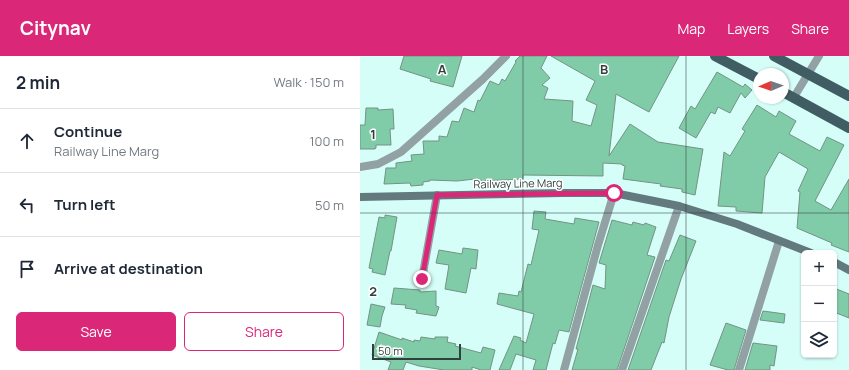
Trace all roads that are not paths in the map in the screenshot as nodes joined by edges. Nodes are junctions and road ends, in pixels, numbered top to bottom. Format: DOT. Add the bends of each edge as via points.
graph roads {
  1 [pos="506,56"];
  2 [pos="715,56"];
  3 [pos="774,56"];
  4 [pos="819,56"];
  5 [pos="808,73"];
  6 [pos="753,76"];
  7 [pos="789,95"];
  8 [pos="849,96"];
  9 [pos="794,98"];
  10 [pos="849,128"];
  11 [pos="360,167"];
  12 [pos="614,193"];
  13 [pos="437,195"];
  14 [pos="360,197"];
  15 [pos="679,206"];
  16 [pos="779,241"];
  17 [pos="803,250"];
  18 [pos="837,264"];
  19 [pos="849,270"];
  20 [pos="422,279"];
  21 [pos="564,370"];
  22 [pos="622,370"];
  23 [pos="739,370"];
  1 -- 11 [label="street" via="401,152 378,164"];
  2 -- 6 [label="main road"];
  3 -- 5 [label="main road"];
  4 -- 5 [label="street"];
  5 -- 8 [label="main road"];
  5 -- 9 [label="street"];
  7 -- 9 [label="main road"];
  9 -- 10 [label="main road"];
  12 -- 13 [label="main road, Railway Line Marg"];
  12 -- 15 [label="main road, Railway Line Marg"];
  12 -- 21 [label="street"];
  13 -- 14 [label="main road, Railway Line Marg"];
  13 -- 20 [label="street"];
  15 -- 16 [label="main road, Railway Line Marg" via="737,224"];
  15 -- 22 [label="street"];
  16 -- 17 [label="main road, Railway Line Marg"];
  16 -- 23 [label="street"];
  18 -- 19 [label="main road"];
}
